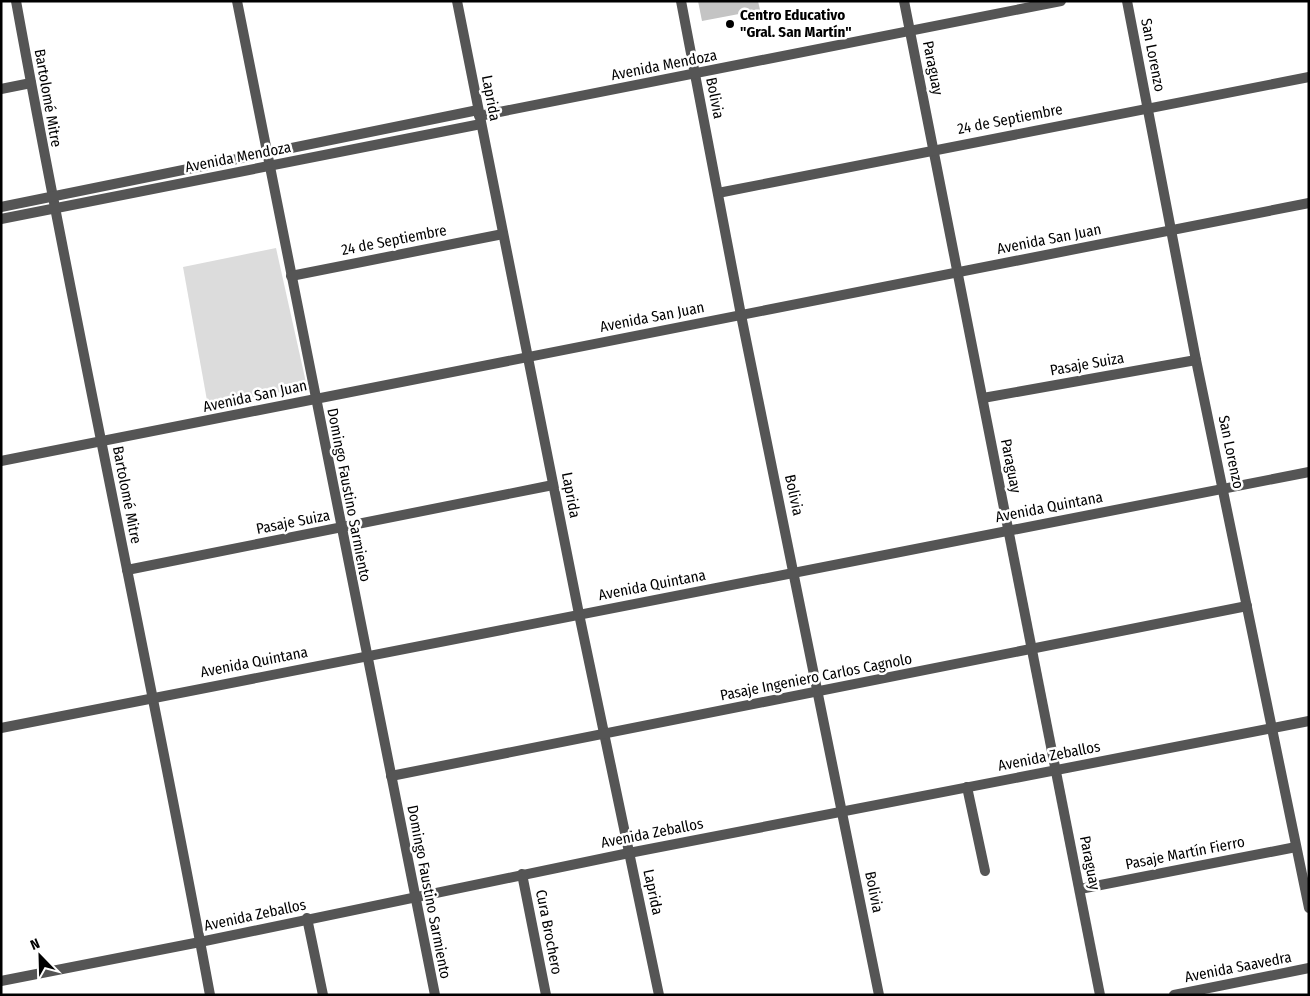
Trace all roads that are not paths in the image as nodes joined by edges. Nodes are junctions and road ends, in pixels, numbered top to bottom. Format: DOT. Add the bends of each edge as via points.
graph roads {
  1 [pos="16,1"];
  2 [pos="237,1"];
  3 [pos="457,1"];
  4 [pos="681,1"];
  5 [pos="904,1"];
  6 [pos="1061,1"];
  7 [pos="1127,1"];
  8 [pos="910,31"];
  9 [pos="695,74"];
  10 [pos="1309,77"];
  11 [pos="31,83"];
  12 [pos="1,89"];
  13 [pos="1148,108"];
  14 [pos="479,117"];
  15 [pos="933,149"];
  16 [pos="266,154"];
  17 [pos="268,166"];
  18 [pos="718,193"];
  19 [pos="51,197"];
  20 [pos="1309,202"];
  21 [pos="1,207"];
  22 [pos="54,208"];
  23 [pos="1,219"];
  24 [pos="1171,230"];
  25 [pos="503,234"];
  26 [pos="956,273"];
  27 [pos="291,276"];
  28 [pos="742,315"];
  29 [pos="527,356"];
  30 [pos="1196,360"];
  31 [pos="983,398"];
  32 [pos="314,399"];
  33 [pos="101,442"];
  34 [pos="1,461"];
  35 [pos="1309,472"];
  36 [pos="553,485"];
  37 [pos="1224,488"];
  38 [pos="341,528"];
  39 [pos="1008,531"];
  40 [pos="127,570"];
  41 [pos="794,573"];
  42 [pos="1247,606"];
  43 [pos="579,614"];
  44 [pos="1032,650"];
  45 [pos="365,656"];
  46 [pos="817,693"];
  47 [pos="153,698"];
  48 [pos="1309,721"];
  49 [pos="1,728"];
  50 [pos="1272,728"];
  51 [pos="604,734"];
  52 [pos="1056,770"];
  53 [pos="391,776"];
  54 [pos="967,787"];
  55 [pos="842,811"];
  56 [pos="1296,847"];
  57 [pos="629,853"];
  58 [pos="985,871"];
  59 [pos="522,874"];
  60 [pos="1080,889"];
  61 [pos="415,896"];
  62 [pos="1309,908"];
  63 [pos="307,918"];
  64 [pos="200,942"];
  65 [pos="1309,968"];
  66 [pos="1,980"];
  67 [pos="210,995"];
  68 [pos="323,995"];
  69 [pos="435,995"];
  70 [pos="546,995"];
  71 [pos="659,995"];
  72 [pos="879,995"];
  73 [pos="1100,995"];
  74 [pos="1174,995"];
  1 -- 11 [label="street, Bartolomé Mitre"];
  2 -- 16 [label="street, Domingo Faustino Sarmiento"];
  3 -- 14 [label="street, Laprida"];
  4 -- 9 [label="street, Bolivia"];
  5 -- 8 [label="street, Paraguay"];
  6 -- 8 [label="street, Avenida Mendoza"];
  7 -- 13 [label="street, San Lorenzo"];
  8 -- 9 [label="street, Avenida Mendoza"];
  8 -- 15 [label="street, Paraguay"];
  9 -- 14 [label="street, Avenida Mendoza"];
  9 -- 18 [label="street, Bolivia"];
  10 -- 13 [label="street, 24 de Septiembre"];
  11 -- 12 [label="street"];
  11 -- 19 [label="street, Bartolomé Mitre"];
  13 -- 15 [label="street, 24 de Septiembre"];
  13 -- 24 [label="street, San Lorenzo"];
  14 -- 16 [label="street, Avenida Mendoza"];
  14 -- 17 [label="street, Avenida Mendoza"];
  14 -- 25 [label="street, Laprida"];
  15 -- 18 [label="street, 24 de Septiembre"];
  15 -- 26 [label="street, Paraguay"];
  16 -- 17 [label="street, Domingo Faustino Sarmiento"];
  16 -- 19 [label="street, Avenida Mendoza"];
  17 -- 22 [label="street, Avenida Mendoza"];
  17 -- 27 [label="street, Domingo Faustino Sarmiento"];
  18 -- 28 [label="street, Bolivia"];
  19 -- 21 [label="street, Avenida Mendoza"];
  19 -- 22 [label="street, Bartolomé Mitre"];
  20 -- 24 [label="street, Avenida San Juan"];
  22 -- 23 [label="street, Avenida Mendoza"];
  22 -- 33 [label="street, Bartolomé Mitre"];
  24 -- 26 [label="street, Avenida San Juan"];
  24 -- 30 [label="street, San Lorenzo"];
  25 -- 27 [label="street, 24 de Septiembre"];
  25 -- 29 [label="street, Laprida"];
  26 -- 28 [label="street, Avenida San Juan"];
  26 -- 31 [label="street, Paraguay"];
  27 -- 32 [label="street, Domingo Faustino Sarmiento"];
  28 -- 29 [label="street, Avenida San Juan"];
  28 -- 41 [label="street, Bolivia"];
  29 -- 32 [label="street, Avenida San Juan"];
  29 -- 36 [label="street, Laprida"];
  30 -- 31 [label="street, Pasaje Suiza"];
  30 -- 37 [label="street, San Lorenzo"];
  31 -- 39 [label="street, Paraguay"];
  32 -- 33 [label="street, Avenida San Juan"];
  32 -- 38 [label="street, Domingo Faustino Sarmiento"];
  33 -- 34 [label="street, Avenida San Juan"];
  33 -- 40 [label="street, Bartolomé Mitre"];
  35 -- 37 [label="street, Avenida Quintana"];
  36 -- 38 [label="street, Pasaje Suiza"];
  36 -- 43 [label="street, Laprida"];
  37 -- 39 [label="street, Avenida Quintana"];
  37 -- 42 [label="street, San Lorenzo"];
  38 -- 40 [label="street, Pasaje Suiza"];
  38 -- 45 [label="street, Domingo Faustino Sarmiento"];
  39 -- 41 [label="street, Avenida Quintana"];
  39 -- 44 [label="street, Paraguay"];
  40 -- 47 [label="street, Bartolomé Mitre"];
  41 -- 43 [label="street, Avenida Quintana"];
  41 -- 46 [label="street, Bolivia"];
  42 -- 44 [label="street, Pasaje Ingeniero Carlos Cagnolo"];
  42 -- 50 [label="street, San Lorenzo"];
  43 -- 45 [label="street, Avenida Quintana"];
  43 -- 51 [label="street, Laprida"];
  44 -- 46 [label="street, Pasaje Ingeniero Carlos Cagnolo"];
  44 -- 52 [label="street, Paraguay"];
  45 -- 47 [label="street, Avenida Quintana"];
  45 -- 53 [label="street, Domingo Faustino Sarmiento"];
  46 -- 51 [label="street, Pasaje Ingeniero Carlos Cagnolo"];
  46 -- 55 [label="street, Bolivia"];
  47 -- 49 [label="street, Avenida Quintana"];
  47 -- 64 [label="street, Bartolomé Mitre"];
  48 -- 50 [label="street, Avenida Zeballos"];
  50 -- 52 [label="street, Avenida Zeballos"];
  50 -- 56 [label="street, San Lorenzo"];
  51 -- 53 [label="street, Pasaje Ingeniero Carlos Cagnolo"];
  51 -- 57 [label="street, Laprida"];
  52 -- 54 [label="street, Avenida Zeballos"];
  52 -- 60 [label="street, Paraguay"];
  53 -- 61 [label="street, Domingo Faustino Sarmiento"];
  54 -- 55 [label="street, Avenida Zeballos"];
  54 -- 58 [label="street"];
  55 -- 57 [label="street, Avenida Zeballos"];
  55 -- 72 [label="street, Bolivia"];
  56 -- 60 [label="street, Pasaje Martín Fierro"];
  56 -- 62 [label="street, San Lorenzo"];
  57 -- 59 [label="street, Avenida Zeballos"];
  57 -- 71 [label="street, Laprida"];
  59 -- 61 [label="street, Avenida Zeballos"];
  59 -- 70 [label="street, Cura Brochero"];
  60 -- 73 [label="street, Paraguay"];
  61 -- 63 [label="street, Avenida Zeballos"];
  61 -- 69 [label="street, Domingo Faustino Sarmiento"];
  63 -- 64 [label="street, Avenida Zeballos"];
  63 -- 68 [label="street"];
  64 -- 66 [label="street, Avenida Zeballos"];
  64 -- 67 [label="street, Bartolomé Mitre"];
  65 -- 74 [label="street, Avenida Saavedra"];
}
